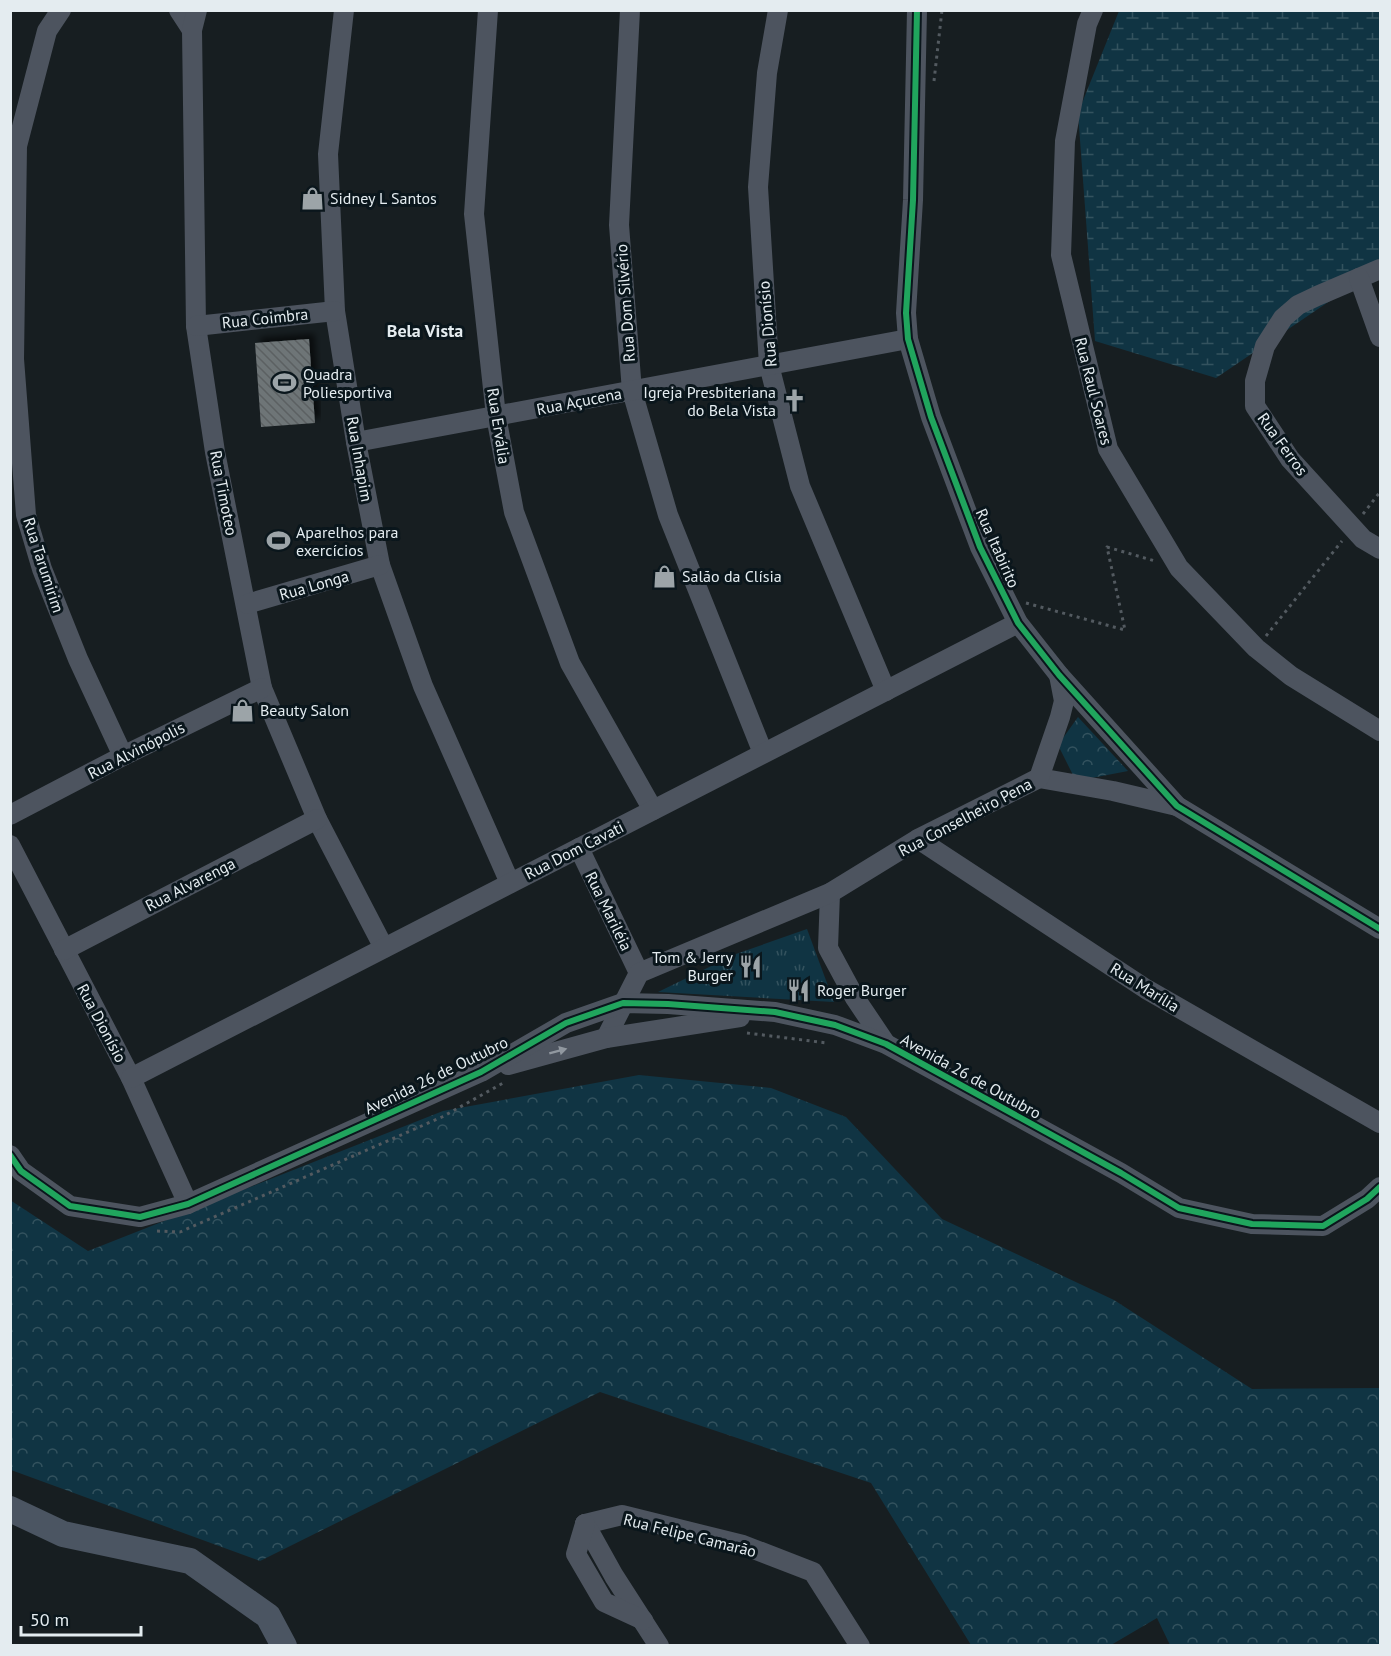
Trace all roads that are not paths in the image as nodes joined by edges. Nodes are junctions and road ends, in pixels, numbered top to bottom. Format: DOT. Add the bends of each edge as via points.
graph roads {
  1 [pos="61,10"];
  2 [pos="178,10"];
  3 [pos="197,10"];
  4 [pos="344,10"];
  5 [pos="488,10"];
  6 [pos="630,10"];
  7 [pos="778,10"];
  8 [pos="917,10"];
  9 [pos="1094,10"];
  10 [pos="192,30"];
  11 [pos="14,147"];
  12 [pos="1380,269"];
  13 [pos="1359,278"];
  14 [pos="335,311"];
  15 [pos="196,326"];
  16 [pos="1380,337"];
  17 [pos="908,339"];
  18 [pos="769,365"];
  19 [pos="632,391"];
  20 [pos="496,416"];
  21 [pos="356,442"];
  22 [pos="18,515"];
  23 [pos="1380,549"];
  24 [pos="380,565"];
  25 [pos="247,604"];
  26 [pos="1025,618"];
  27 [pos="1059,675"];
  28 [pos="262,687"];
  29 [pos="886,691"];
  30 [pos="1380,731"];
  31 [pos="763,753"];
  32 [pos="123,756"];
  33 [pos="1039,778"];
  34 [pos="1177,806"];
  35 [pos="653,810"];
  36 [pos="10,815"];
  37 [pos="317,819"];
  38 [pos="918,839"];
  39 [pos="10,845"];
  40 [pos="579,848"];
  41 [pos="510,883"];
  42 [pos="831,893"];
  43 [pos="1380,929"];
  44 [pos="384,948"];
  45 [pos="64,950"];
  46 [pos="639,974"];
  47 [pos="623,1003"];
  48 [pos="775,1012"];
  49 [pos="606,1038"];
  50 [pos="886,1044"];
  51 [pos="481,1072"];
  52 [pos="131,1078"];
  53 [pos="1380,1124"];
  54 [pos="10,1155"];
  55 [pos="1380,1187"];
  56 [pos="188,1204"];
  57 [pos="10,1509"];
  58 [pos="284,1646"];
  59 [pos="658,1646"];
  60 [pos="860,1646"];
  1 -- 11 [label="street, Rua Tarumirim" via="47,31"];
  2 -- 10 [label="street"];
  3 -- 10 [label="street, Rua Timoteo"];
  4 -- 14 [label="street, Rua Inhapim" via="328,154"];
  5 -- 20 [label="street, Rua Ervália" via="474,214"];
  6 -- 19 [label="street, Rua Dom Silvério" via="619,225"];
  7 -- 18 [label="street, Rua Dionísio" via="766,73 758,188"];
  8 -- 17 [label="street, Rua Itabirito"];
  9 -- 30 [label="street, Rua Raul Soares" via="1065,141 1061,255 1108,449 1179,568 1256,648 1291,676"];
  10 -- 15 [label="street, Rua Timoteo"];
  11 -- 22 [label="street, Rua Tarumirim"];
  12 -- 13 [label="street, Rua Ferros"];
  13 -- 16 [label="street"];
  13 -- 23 [label="street, Rua Ferros" via="1308,301 1283,318 1265,346 1255,381 1255,405 1290,459 1363,539"];
  14 -- 15 [label="street, Rua Coimbra"];
  14 -- 21 [label="street, Rua Inhapim"];
  15 -- 25 [label="street, Rua Timoteo" via="215,452"];
  17 -- 18 [label="street, Rua Açucena"];
  17 -- 26 [label="street, Rua Itabirito" via="935,427 980,546"];
  18 -- 19 [label="street, Rua Açucena"];
  18 -- 29 [label="street, Rua Dionísio" via="801,486"];
  19 -- 20 [label="street, Rua Açucena"];
  19 -- 31 [label="street, Rua Dom Silvério" via="669,515"];
  20 -- 21 [label="street, Rua Açucena"];
  20 -- 35 [label="street, Rua Ervália" via="514,512 570,663"];
  21 -- 24 [label="street, Rua Inhapim"];
  22 -- 32 [label="street, Rua Tarumirim"];
  24 -- 25 [label="street, Rua Longa"];
  24 -- 41 [label="street, Rua Inhapim" via="423,686"];
  25 -- 28 [label="street, Rua Timoteo"];
  26 -- 27 [label="street, Rua Itabirito"];
  26 -- 29 [label="street, Rua Dom Cavati"];
  27 -- 33 [label="street, Rua Conselheiro Pena" via="1064,701"];
  27 -- 34 [label="street, Rua Itabirito"];
  28 -- 32 [label="street, Rua Alvinópolis"];
  28 -- 37 [label="street, Rua Timoteo"];
  29 -- 31 [label="street, Rua Dom Cavati"];
  31 -- 35 [label="street, Rua Dom Cavati"];
  32 -- 36 [label="street, Rua Alvinópolis"];
  33 -- 34 [label="street, Rua Itabirito"];
  33 -- 38 [label="street, Rua Conselheiro Pena"];
  34 -- 43 [label="street, Rua Itabirito"];
  35 -- 40 [label="street, Rua Dom Cavati"];
  37 -- 44 [label="street, Rua Timoteo"];
  37 -- 45 [label="street, Rua Alvarenga"];
  38 -- 42 [label="street, Rua Conselheiro Pena"];
  38 -- 53 [label="street, Rua Marília" via="1146,989"];
  39 -- 45 [label="street, Rua Dionísio"];
  40 -- 41 [label="street, Rua Dom Cavati"];
  40 -- 46 [label="street, Rua Mariléia"];
  41 -- 44 [label="street, Rua Dom Cavati"];
  42 -- 46 [label="street, Rua Conselheiro Pena"];
  42 -- 50 [label="street" via="828,948"];
  44 -- 52 [label="street, Rua Dom Cavati"];
  45 -- 52 [label="street, Rua Dionísio"];
  46 -- 47 [label="street"];
  47 -- 48 [label="street, Avenida 26 de Outubro"];
  47 -- 49 [label="street"];
  47 -- 51 [label="street, Avenida 26 de Outubro" via="567,1023"];
  48 -- 49 [label="street, Avenida 26 de Outubro"];
  48 -- 50 [label="street, Avenida 26 de Outubro" via="835,1025"];
  51 -- 49 [label="street, Avenida 26 de Outubro, one-way"];
  50 -- 55 [label="street, Avenida 26 de Outubro" via="1179,1208 1252,1224 1323,1226"];
  51 -- 56 [label="street, Avenida 26 de Outubro"];
  52 -- 56 [label="street, Rua Dionísio"];
  54 -- 56 [label="street, Avenida 26 de Outubro" via="21,1171 70,1206 140,1217"];
  57 -- 58 [label="main road" via="63,1534 190,1561 268,1616"];
  59 -- 60 [label="street, Rua Felipe Camarão" via="585,1524 622,1515 743,1545 813,1572"];
}
